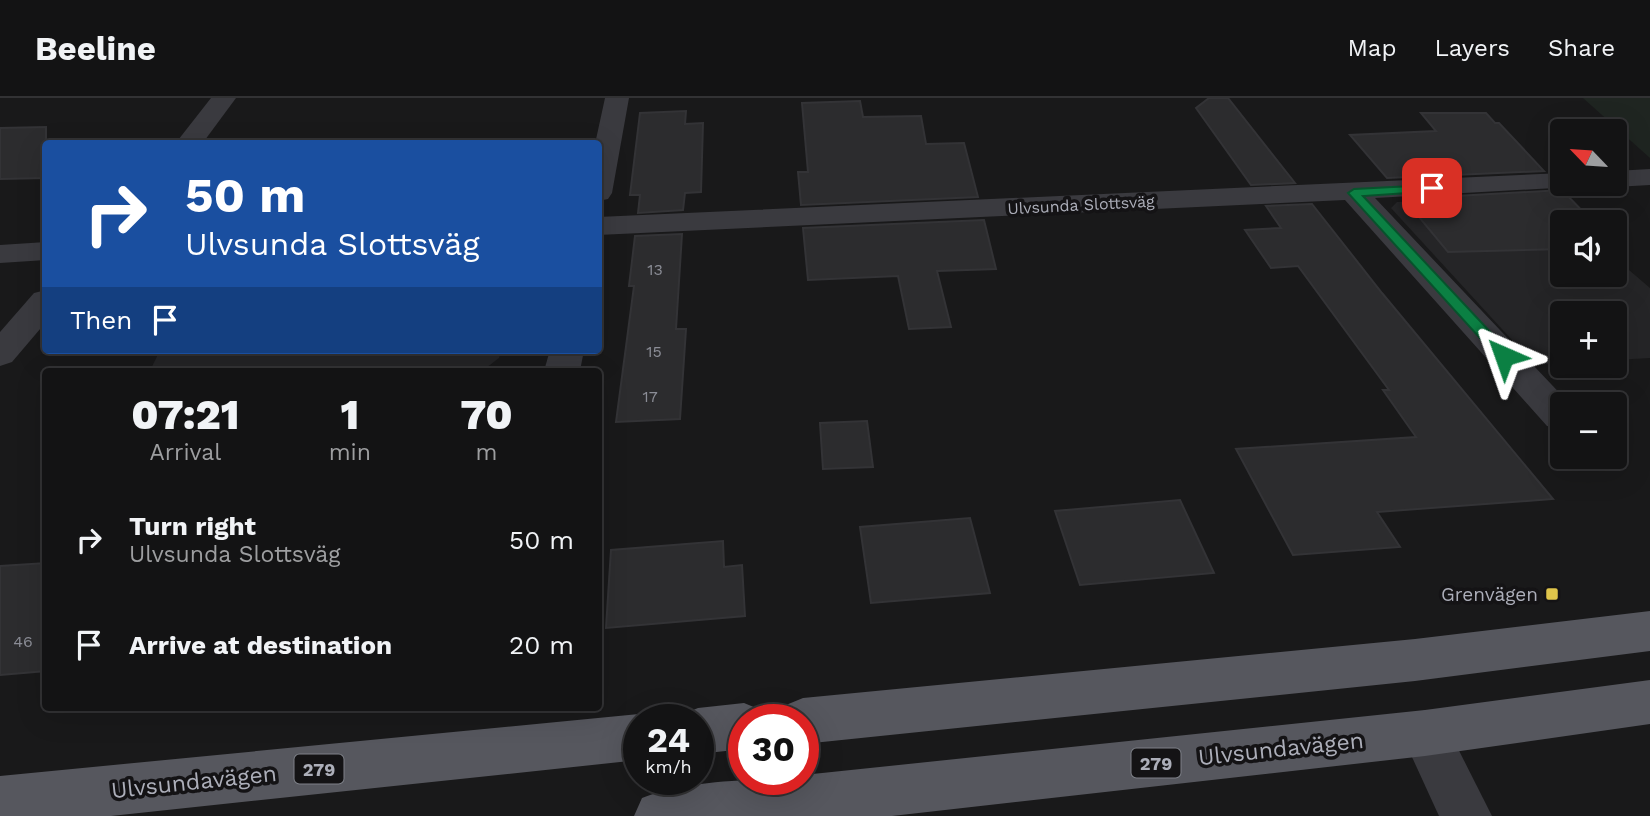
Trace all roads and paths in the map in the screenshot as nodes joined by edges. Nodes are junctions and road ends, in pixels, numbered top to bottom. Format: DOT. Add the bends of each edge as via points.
graph roads {
  1 [pos="223,98"];
  2 [pos="617,98"];
  3 [pos="191,140"];
  4 [pos="602,173"];
  5 [pos="1650,177"];
  6 [pos="1628,178"];
  7 [pos="1550,182"];
  8 [pos="1354,193"];
  9 [pos="602,226"];
  10 [pos="42,251"];
  11 [pos="0,254"];
  12 [pos="42,305"];
  13 [pos="0,354"];
  14 [pos="1550,406"];
  15 [pos="1650,631"];
  16 [pos="1650,702"];
  17 [pos="819,718"];
  18 [pos="1425,733"];
  19 [pos="623,739"];
  20 [pos="0,802"];
  21 [pos="660,816"];
  22 [pos="1466,816"];
  1 -- 3 [label="street"];
  2 -- 4 [label="street"];
  5 -- 6 [label="street"];
  7 -- 8 [label="street, Ulvsunda Slottsväg"];
  8 -- 9 [label="street, Ulvsunda Slottsväg"];
  8 -- 14 [label="street"];
  10 -- 11 [label="street"];
  12 -- 13 [label="street"];
  15 -- 17 [label="main road" via="1415,660"];
  16 -- 18 [label="main road, Ulvsundavägen / 279"];
  18 -- 21 [label="main road, Ulvsundavägen / 279"];
  18 -- 22 [label="street"];
  19 -- 20 [label="main road, Ulvsundavägen / 279"];
}
